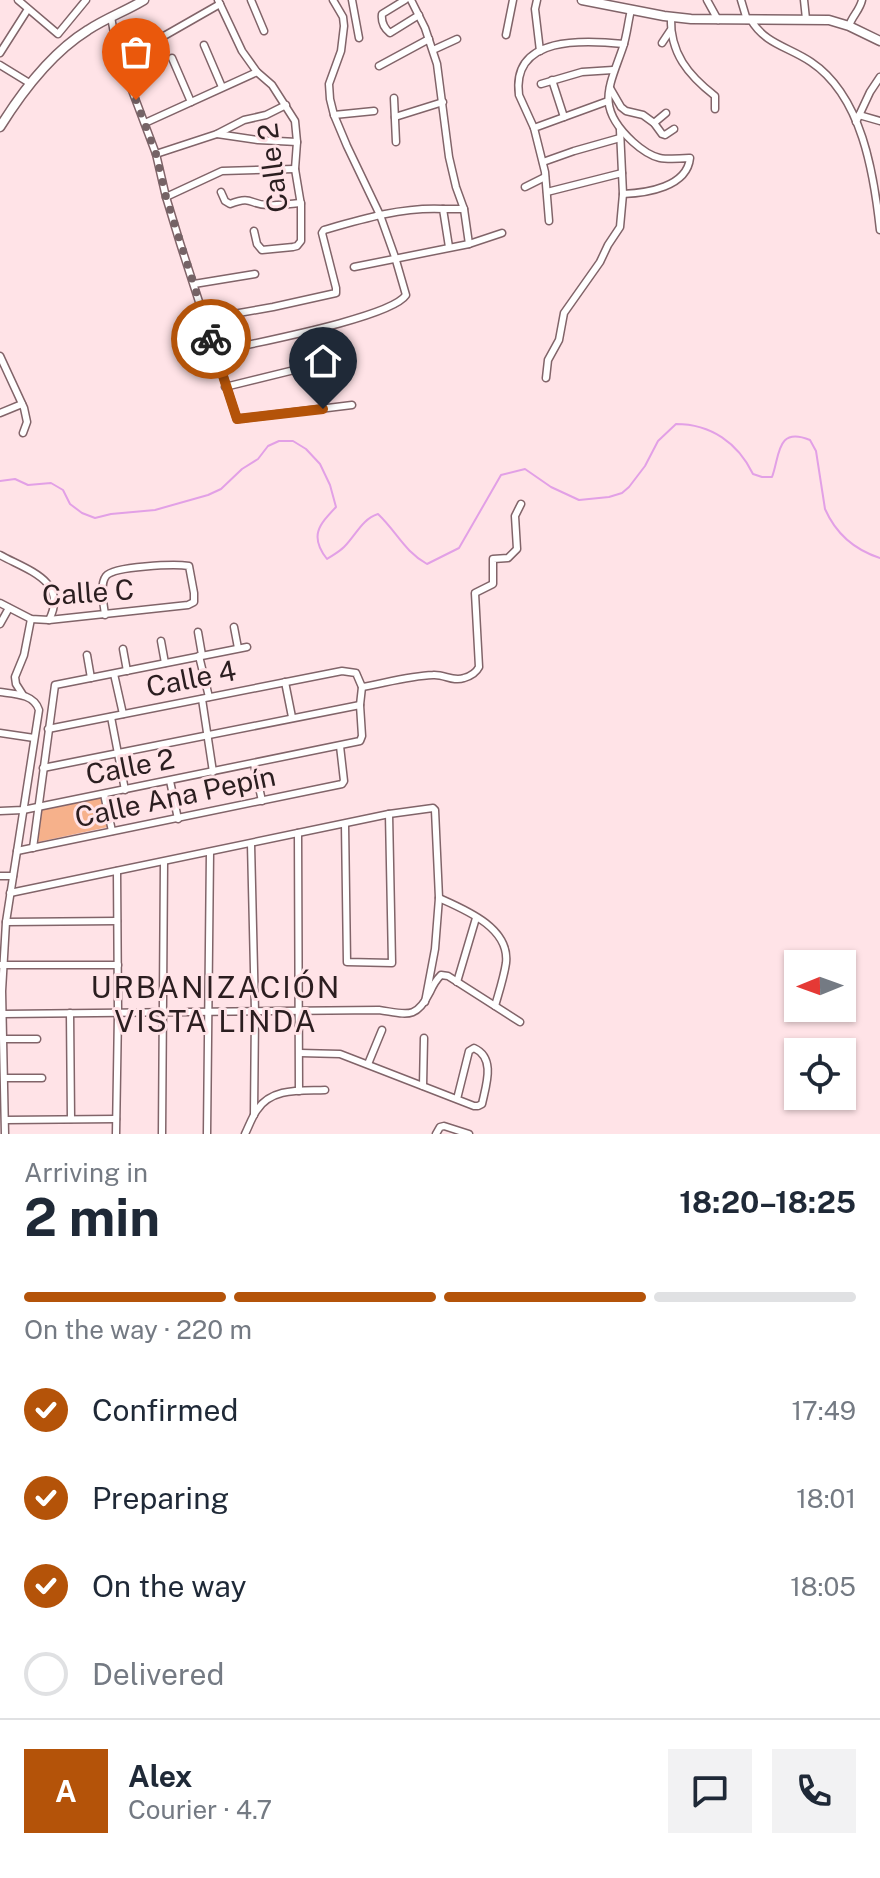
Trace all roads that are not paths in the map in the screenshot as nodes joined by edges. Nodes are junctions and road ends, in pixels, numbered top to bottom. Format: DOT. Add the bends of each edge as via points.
graph roads {
  1 [pos="18,0"];
  2 [pos="86,0"];
  3 [pos="144,0"];
  4 [pos="251,0"];
  5 [pos="333,0"];
  6 [pos="352,0"];
  7 [pos="405,0"];
  8 [pos="411,0"];
  9 [pos="513,0"];
  10 [pos="537,0"];
  11 [pos="582,0"];
  12 [pos="707,0"];
  13 [pos="741,0"];
  14 [pos="804,0"];
  15 [pos="862,0"];
  16 [pos="219,2"];
  17 [pos="28,9"];
  18 [pos="631,10"];
  19 [pos="419,15"];
  20 [pos="111,17"];
  21 [pos="671,18"];
  22 [pos="806,19"];
  23 [pos="718,20"];
  24 [pos="749,20"];
  25 [pos="849,26"];
  26 [pos="264,31"];
  27 [pos="670,31"];
  28 [pos="506,35"];
  29 [pos="359,38"];
  30 [pos="429,39"];
  31 [pos="457,39"];
  32 [pos="880,41"];
  33 [pos="662,43"];
  34 [pos="624,44"];
  35 [pos="204,45"];
  36 [pos="433,50"];
  37 [pos="540,51"];
  38 [pos="0,53"];
  39 [pos="172,58"];
  40 [pos="122,60"];
  41 [pos="0,65"];
  42 [pos="379,66"];
  43 [pos="613,70"];
  44 [pos="257,72"];
  45 [pos="880,77"];
  46 [pos="552,80"];
  47 [pos="31,84"];
  48 [pos="541,84"];
  49 [pos="609,85"];
  50 [pos="222,87"];
  51 [pos="394,98"];
  52 [pos="608,101"];
  53 [pos="191,102"];
  54 [pos="443,102"];
  55 [pos="286,105"];
  56 [pos="715,109"];
  57 [pos="374,111"];
  58 [pos="666,113"];
  59 [pos="334,115"];
  60 [pos="395,117"];
  61 [pos="564,117"];
  62 [pos="858,118"];
  63 [pos="880,121"];
  64 [pos="145,123"];
  65 [pos="654,123"];
  66 [pos="0,127"];
  67 [pos="534,128"];
  68 [pos="674,129"];
  69 [pos="217,134"];
  70 [pos="620,134"];
  71 [pos="297,142"];
  72 [pos="396,142"];
  73 [pos="156,154"];
  74 [pos="543,162"];
  75 [pos="295,169"];
  76 [pos="622,173"];
  77 [pos="545,177"];
  78 [pos="525,187"];
  79 [pos="221,192"];
  80 [pos="547,192"];
  81 [pos="623,194"];
  82 [pos="166,197"];
  83 [pos="301,203"];
  84 [pos="443,209"];
  85 [pos="464,209"];
  86 [pos="879,209"];
  87 [pos="380,215"];
  88 [pos="549,221"];
  89 [pos="880,230"];
  90 [pos="254,231"];
  91 [pos="502,233"];
  92 [pos="469,244"];
  93 [pos="449,247"];
  94 [pos="395,257"];
  95 [pos="354,267"];
  96 [pos="255,274"];
  97 [pos="194,284"];
  98 [pos="205,319"];
  99 [pos="215,352"];
  100 [pos="0,356"];
  101 [pos="335,360"];
  102 [pos="546,378"];
  103 [pos="11,380"];
  104 [pos="0,385"];
  105 [pos="225,387"];
  106 [pos="22,404"];
  107 [pos="352,405"];
  108 [pos="0,413"];
  109 [pos="23,433"];
  110 [pos="521,504"];
  111 [pos="0,555"];
  112 [pos="0,603"];
  113 [pos="9,608"];
  114 [pos="105,615"];
  115 [pos="31,619"];
  116 [pos="49,620"];
  117 [pos="0,624"];
  118 [pos="234,627"];
  119 [pos="198,632"];
  120 [pos="161,641"];
  121 [pos="247,647"];
  122 [pos="238,648"];
  123 [pos="123,649"];
  124 [pos="87,655"];
  125 [pos="201,656"];
  126 [pos="165,663"];
  127 [pos="127,671"];
  128 [pos="114,674"];
  129 [pos="91,678"];
  130 [pos="285,682"];
  131 [pos="362,687"];
  132 [pos="0,692"];
  133 [pos="23,695"];
  134 [pos="206,698"];
  135 [pos="360,705"];
  136 [pos="123,714"];
  137 [pos="111,717"];
  138 [pos="292,717"];
  139 [pos="48,729"];
  140 [pos="0,733"];
  141 [pos="207,735"];
  142 [pos="34,738"];
  143 [pos="340,746"];
  144 [pos="118,753"];
  145 [pos="254,764"];
  146 [pos="43,768"];
  147 [pos="213,772"];
  148 [pos="170,781"];
  149 [pos="125,790"];
  150 [pos="104,794"];
  151 [pos="262,801"];
  152 [pos="38,807"];
  153 [pos="23,810"];
  154 [pos="0,811"];
  155 [pos="389,814"];
  156 [pos="178,819"];
  157 [pos="345,824"];
  158 [pos="112,831"];
  159 [pos="298,833"];
  160 [pos="251,844"];
  161 [pos="33,848"];
  162 [pos="17,851"];
  163 [pos="210,852"];
  164 [pos="164,862"];
  165 [pos="117,871"];
  166 [pos="0,876"];
  167 [pos="13,876"];
  168 [pos="10,893"];
  169 [pos="439,898"];
  170 [pos="476,918"];
  171 [pos="117,921"];
  172 [pos="6,922"];
  173 [pos="1,965"];
  174 [pos="118,965"];
  175 [pos="457,982"];
  176 [pos="1,992"];
  177 [pos="425,1002"];
  178 [pos="495,1006"];
  179 [pos="300,1011"];
  180 [pos="162,1012"];
  181 [pos="208,1012"];
  182 [pos="255,1012"];
  183 [pos="70,1013"];
  184 [pos="118,1013"];
  185 [pos="3,1014"];
  186 [pos="520,1022"];
  187 [pos="382,1030"];
  188 [pos="424,1038"];
  189 [pos="4,1039"];
  190 [pos="37,1039"];
  191 [pos="300,1053"];
  192 [pos="368,1064"];
  193 [pos="5,1078"];
  194 [pos="42,1078"];
  195 [pos="423,1086"];
  196 [pos="325,1090"];
  197 [pos="299,1091"];
  198 [pos="457,1099"];
  199 [pos="254,1115"];
  200 [pos="71,1119"];
  201 [pos="116,1119"];
  202 [pos="6,1120"];
  203 [pos="438,1131"];
  204 [pos="5,1134"];
  205 [pos="116,1134"];
  206 [pos="162,1134"];
  207 [pos="207,1134"];
  208 [pos="245,1134"];
  209 [pos="469,1134"];
  1 -- 17 [label="street"];
  2 -- 17 [label="street" via="58,34"];
  3 -- 20 [label="street"];
  4 -- 26 [label="street"];
  5 -- 59 [label="street" via="344,26 329,84"];
  6 -- 29 [label="street"];
  7 -- 19 [label="street" via="382,14 386,29 390,33"];
  8 -- 19 [label="street"];
  9 -- 28 [label="street"];
  10 -- 37 [label="street"];
  11 -- 18 [label="street"];
  12 -- 23 [label="street"];
  13 -- 24 [label="street"];
  14 -- 22 [label="street"];
  15 -- 25 [label="street"];
  16 -- 40 [label="street"];
  16 -- 44 [label="street, Calle 2"];
  17 -- 38 [label="street"];
  18 -- 21 [label="street"];
  18 -- 34 [label="street"];
  19 -- 30 [label="street"];
  20 -- 40 [label="street"];
  20 -- 47 [label="street" via="75,39"];
  21 -- 23 [label="street"];
  21 -- 27 [label="street"];
  22 -- 24 [label="street"];
  22 -- 25 [label="street"];
  23 -- 24 [label="street"];
  24 -- 62 [label="street" via="764,37 813,63 835,82"];
  25 -- 32 [label="street"];
  27 -- 33 [label="street"];
  27 -- 56 [label="street" via="691,76 715,96"];
  30 -- 36 [label="street"];
  30 -- 42 [label="street"];
  31 -- 36 [label="street"];
  34 -- 37 [label="street" via="571,42"];
  34 -- 43 [label="street"];
  35 -- 50 [label="street"];
  36 -- 54 [label="street"];
  37 -- 67 [label="street" via="526,62 518,82"];
  39 -- 53 [label="street"];
  40 -- 64 [label="street"];
  41 -- 47 [label="street"];
  43 -- 46 [label="street"];
  43 -- 49 [label="street"];
  44 -- 50 [label="street"];
  44 -- 55 [label="street, Calle 2"];
  45 -- 62 [label="street"];
  46 -- 48 [label="street"];
  46 -- 61 [label="street"];
  47 -- 66 [label="street"];
  49 -- 52 [label="street"];
  49 -- 65 [label="street" via="621,107"];
  50 -- 53 [label="street"];
  51 -- 60 [label="street"];
  52 -- 61 [label="street"];
  52 -- 70 [label="street"];
  53 -- 64 [label="street"];
  54 -- 60 [label="street"];
  54 -- 85 [label="street" via="449,157"];
  55 -- 69 [label="street"];
  55 -- 71 [label="street, Calle 2" via="295,121"];
  57 -- 59 [label="street"];
  58 -- 65 [label="street"];
  59 -- 87 [label="street"];
  60 -- 72 [label="street"];
  61 -- 67 [label="street"];
  62 -- 63 [label="street"];
  62 -- 86 [label="street"];
  64 -- 73 [label="street"];
  65 -- 68 [label="street" via="663,135"];
  67 -- 74 [label="street"];
  69 -- 71 [label="street"];
  69 -- 73 [label="street"];
  70 -- 74 [label="street"];
  70 -- 76 [label="street"];
  70 -- 81 [label="street" via="651,155 690,158 670,184"];
  71 -- 75 [label="street, Calle 2"];
  73 -- 82 [label="street"];
  74 -- 77 [label="street"];
  75 -- 82 [label="street" via="222,171"];
  75 -- 83 [label="street, Calle 2"];
  76 -- 80 [label="street"];
  76 -- 81 [label="street"];
  77 -- 78 [label="street"];
  77 -- 80 [label="street"];
  79 -- 83 [label="street" via="230,204 241,199 263,206"];
  80 -- 88 [label="street"];
  81 -- 102 [label="street" via="617,234 564,313"];
  82 -- 97 [label="street"];
  83 -- 90 [label="street, Calle 2" via="297,246 262,250"];
  84 -- 85 [label="street"];
  84 -- 87 [label="street"];
  84 -- 93 [label="street"];
  85 -- 92 [label="street"];
  86 -- 89 [label="street"];
  87 -- 94 [label="street"];
  87 -- 98 [label="street" via="322,231 336,293"];
  91 -- 92 [label="street"];
  92 -- 93 [label="street"];
  93 -- 94 [label="street"];
  94 -- 95 [label="street"];
  94 -- 99 [label="street" via="406,292 397,304 357,319"];
  96 -- 97 [label="street"];
  97 -- 98 [label="street"];
  98 -- 99 [label="street"];
  99 -- 105 [label="street"];
  100 -- 103 [label="street"];
  101 -- 105 [label="street"];
  103 -- 104 [label="street"];
  103 -- 106 [label="street"];
  105 -- 107 [label="street" via="237,419"];
  106 -- 108 [label="street"];
  106 -- 109 [label="street" via="27,422"];
  110 -- 131 [label="street" via="515,516 517,549 508,558 493,559 494,583 475,593 476,672 463,679 423,675"];
  111 -- 116 [label="street" via="50,585 55,602"];
  112 -- 113 [label="street, Calle C"];
  113 -- 115 [label="street, Calle C"];
  113 -- 117 [label="street"];
  114 -- 114 [label="street, Calle C" via="194,602 189,566 113,571 103,582"];
  114 -- 116 [label="street, Calle C"];
  115 -- 116 [label="street, Calle C"];
  115 -- 133 [label="street" via="15,677"];
  118 -- 122 [label="street"];
  119 -- 125 [label="street"];
  120 -- 126 [label="street"];
  121 -- 122 [label="street"];
  122 -- 125 [label="street"];
  123 -- 127 [label="street"];
  124 -- 129 [label="street"];
  125 -- 126 [label="street"];
  125 -- 134 [label="street"];
  126 -- 127 [label="street"];
  127 -- 128 [label="street"];
  128 -- 129 [label="street"];
  128 -- 136 [label="street"];
  129 -- 139 [label="street" via="55,685"];
  130 -- 131 [label="street, Calle 4" via="342,671 356,673"];
  130 -- 134 [label="street, Calle 4"];
  130 -- 138 [label="street"];
  131 -- 135 [label="street"];
  132 -- 133 [label="street"];
  133 -- 142 [label="street" via="39,710"];
  134 -- 136 [label="street, Calle 4"];
  134 -- 141 [label="street"];
  135 -- 138 [label="street"];
  135 -- 143 [label="street" via="361,740"];
  136 -- 137 [label="street, Calle 4"];
  137 -- 139 [label="street, Calle 4"];
  137 -- 144 [label="street"];
  138 -- 141 [label="street"];
  139 -- 146 [label="street"];
  140 -- 142 [label="street"];
  141 -- 144 [label="street"];
  141 -- 147 [label="street"];
  142 -- 153 [label="street"];
  143 -- 145 [label="street, Calle 2"];
  143 -- 151 [label="street, Calle Ana Pepín" via="342,784"];
  144 -- 146 [label="street"];
  144 -- 149 [label="street"];
  145 -- 147 [label="street, Calle 2"];
  145 -- 151 [label="street"];
  146 -- 152 [label="street"];
  147 -- 148 [label="street, Calle 2"];
  148 -- 149 [label="street, Calle 2"];
  148 -- 156 [label="street"];
  149 -- 150 [label="street, Calle 2"];
  150 -- 152 [label="street, Calle 2"];
  150 -- 158 [label="street"];
  151 -- 156 [label="street, Calle Ana Pepín"];
  152 -- 153 [label="street, Calle 2"];
  152 -- 161 [label="street"];
  153 -- 154 [label="street, Calle 2"];
  153 -- 162 [label="street"];
  155 -- 157 [label="street"];
  155 -- 157 [label="street" via="392,963 347,962"];
  155 -- 169 [label="street" via="435,810"];
  156 -- 158 [label="street, Calle Ana Pepín"];
  157 -- 159 [label="street"];
  158 -- 161 [label="street, Calle Ana Pepín"];
  159 -- 160 [label="street"];
  159 -- 179 [label="street"];
  160 -- 163 [label="street"];
  160 -- 182 [label="street"];
  161 -- 162 [label="street, Calle Ana Pepín"];
  162 -- 167 [label="street"];
  163 -- 164 [label="street"];
  163 -- 181 [label="street"];
  164 -- 165 [label="street"];
  164 -- 180 [label="street"];
  165 -- 168 [label="street"];
  165 -- 171 [label="street"];
  166 -- 167 [label="street"];
  167 -- 168 [label="street"];
  168 -- 172 [label="street"];
  169 -- 170 [label="street"];
  169 -- 177 [label="street"];
  170 -- 175 [label="street"];
  170 -- 178 [label="street" via="500,935 506,951"];
  171 -- 172 [label="street"];
  171 -- 174 [label="street"];
  172 -- 173 [label="street"];
  173 -- 174 [label="street"];
  173 -- 176 [label="street"];
  174 -- 184 [label="street"];
  175 -- 177 [label="street" via="441,975"];
  175 -- 178 [label="street"];
  176 -- 185 [label="street"];
  177 -- 179 [label="street" via="411,1013"];
  178 -- 186 [label="street"];
  179 -- 182 [label="street"];
  179 -- 191 [label="street"];
  180 -- 181 [label="street"];
  180 -- 184 [label="street"];
  180 -- 206 [label="street"];
  181 -- 182 [label="street"];
  181 -- 207 [label="street"];
  182 -- 199 [label="street"];
  183 -- 184 [label="street"];
  183 -- 185 [label="street"];
  183 -- 200 [label="street"];
  184 -- 201 [label="street"];
  185 -- 189 [label="street"];
  187 -- 192 [label="street"];
  188 -- 195 [label="street"];
  189 -- 190 [label="street"];
  189 -- 193 [label="street"];
  191 -- 192 [label="street" via="340,1054"];
  191 -- 197 [label="street"];
  192 -- 195 [label="street"];
  193 -- 194 [label="street"];
  193 -- 202 [label="street"];
  195 -- 198 [label="street"];
  196 -- 197 [label="street"];
  197 -- 199 [label="street" via="272,1097"];
  198 -- 198 [label="street" via="482,1104 489,1070 481,1051 474,1048"];
  199 -- 208 [label="street"];
  200 -- 201 [label="street"];
  200 -- 202 [label="street"];
  201 -- 205 [label="street"];
  202 -- 204 [label="street"];
  203 -- 209 [label="street" via="444,1126"];
}
